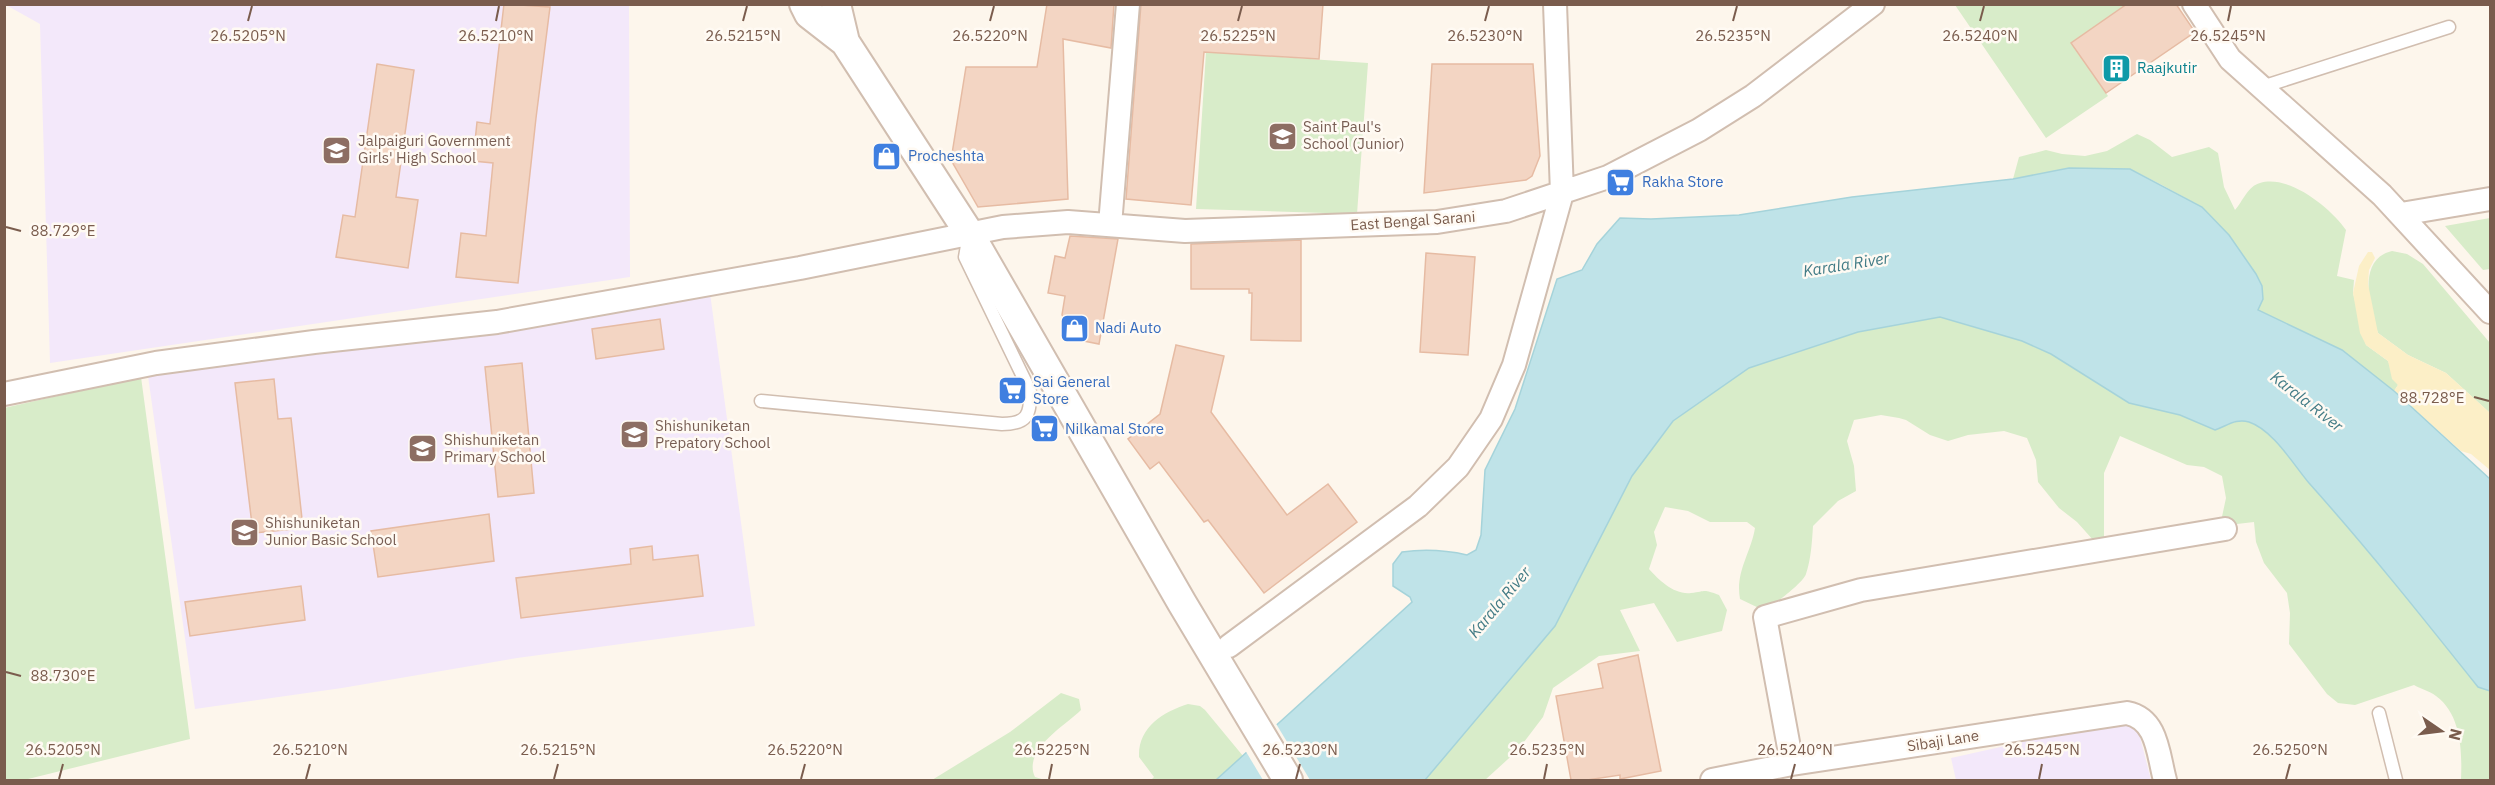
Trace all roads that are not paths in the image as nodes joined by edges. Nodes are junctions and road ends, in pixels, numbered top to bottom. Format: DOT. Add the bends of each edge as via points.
graph roads {
  1 [pos="804,4"];
  2 [pos="836,4"];
  3 [pos="1128,4"];
  4 [pos="1555,4"];
  5 [pos="1873,4"];
  6 [pos="2194,4"];
  7 [pos="2449,27"];
  8 [pos="845,42"];
  9 [pos="2262,87"];
  10 [pos="1562,193"];
  11 [pos="2490,199"];
  12 [pos="2401,214"];
  13 [pos="1110,225"];
  14 [pos="969,233"];
  15 [pos="2490,312"];
  16 [pos="4,394"];
  17 [pos="761,401"];
  18 [pos="2225,529"];
  19 [pos="1229,646"];
  20 [pos="2379,713"];
  21 [pos="1792,764"];
  22 [pos="1288,780"];
  23 [pos="1712,780"];
  24 [pos="2165,780"];
  25 [pos="2396,780"];
  1 -- 8 [label="street" via="809,14"];
  2 -- 8 [label="street"];
  3 -- 13 [label="street"];
  4 -- 10 [label="street"];
  5 -- 10 [label="street, East Bengal Sarani" via="1753,96 1699,130 1608,177"];
  6 -- 9 [label="street" via="2230,59"];
  7 -- 9 [label="lane"];
  8 -- 14 [label="street"];
  9 -- 12 [label="street"];
  10 -- 13 [label="street, East Bengal Sarani" via="1506,211 1437,222 1185,231"];
  10 -- 19 [label="street" via="1514,365 1504,393 1475,444 1439,488 1418,506"];
  11 -- 12 [label="street"];
  12 -- 15 [label="street"];
  13 -- 14 [label="street, East Bengal Sarani" via="1068,222"];
  14 -- 16 [label="street, East Bengal Sarani" via="800,268 497,322 147,364"];
  14 -- 17 [label="lane" via="965,257 1030,392 1031,407 1026,417 1017,424 1002,424"];
  14 -- 22 [label="street" via="1172,610 1228,681"];
  18 -- 21 [label="street" via="1861,590 1765,617"];
  20 -- 25 [label="lane"];
  21 -- 23 [label="street, Sibaji Lane"];
  21 -- 24 [label="street, Sibaji Lane" via="2127,713 2149,723"];
}
